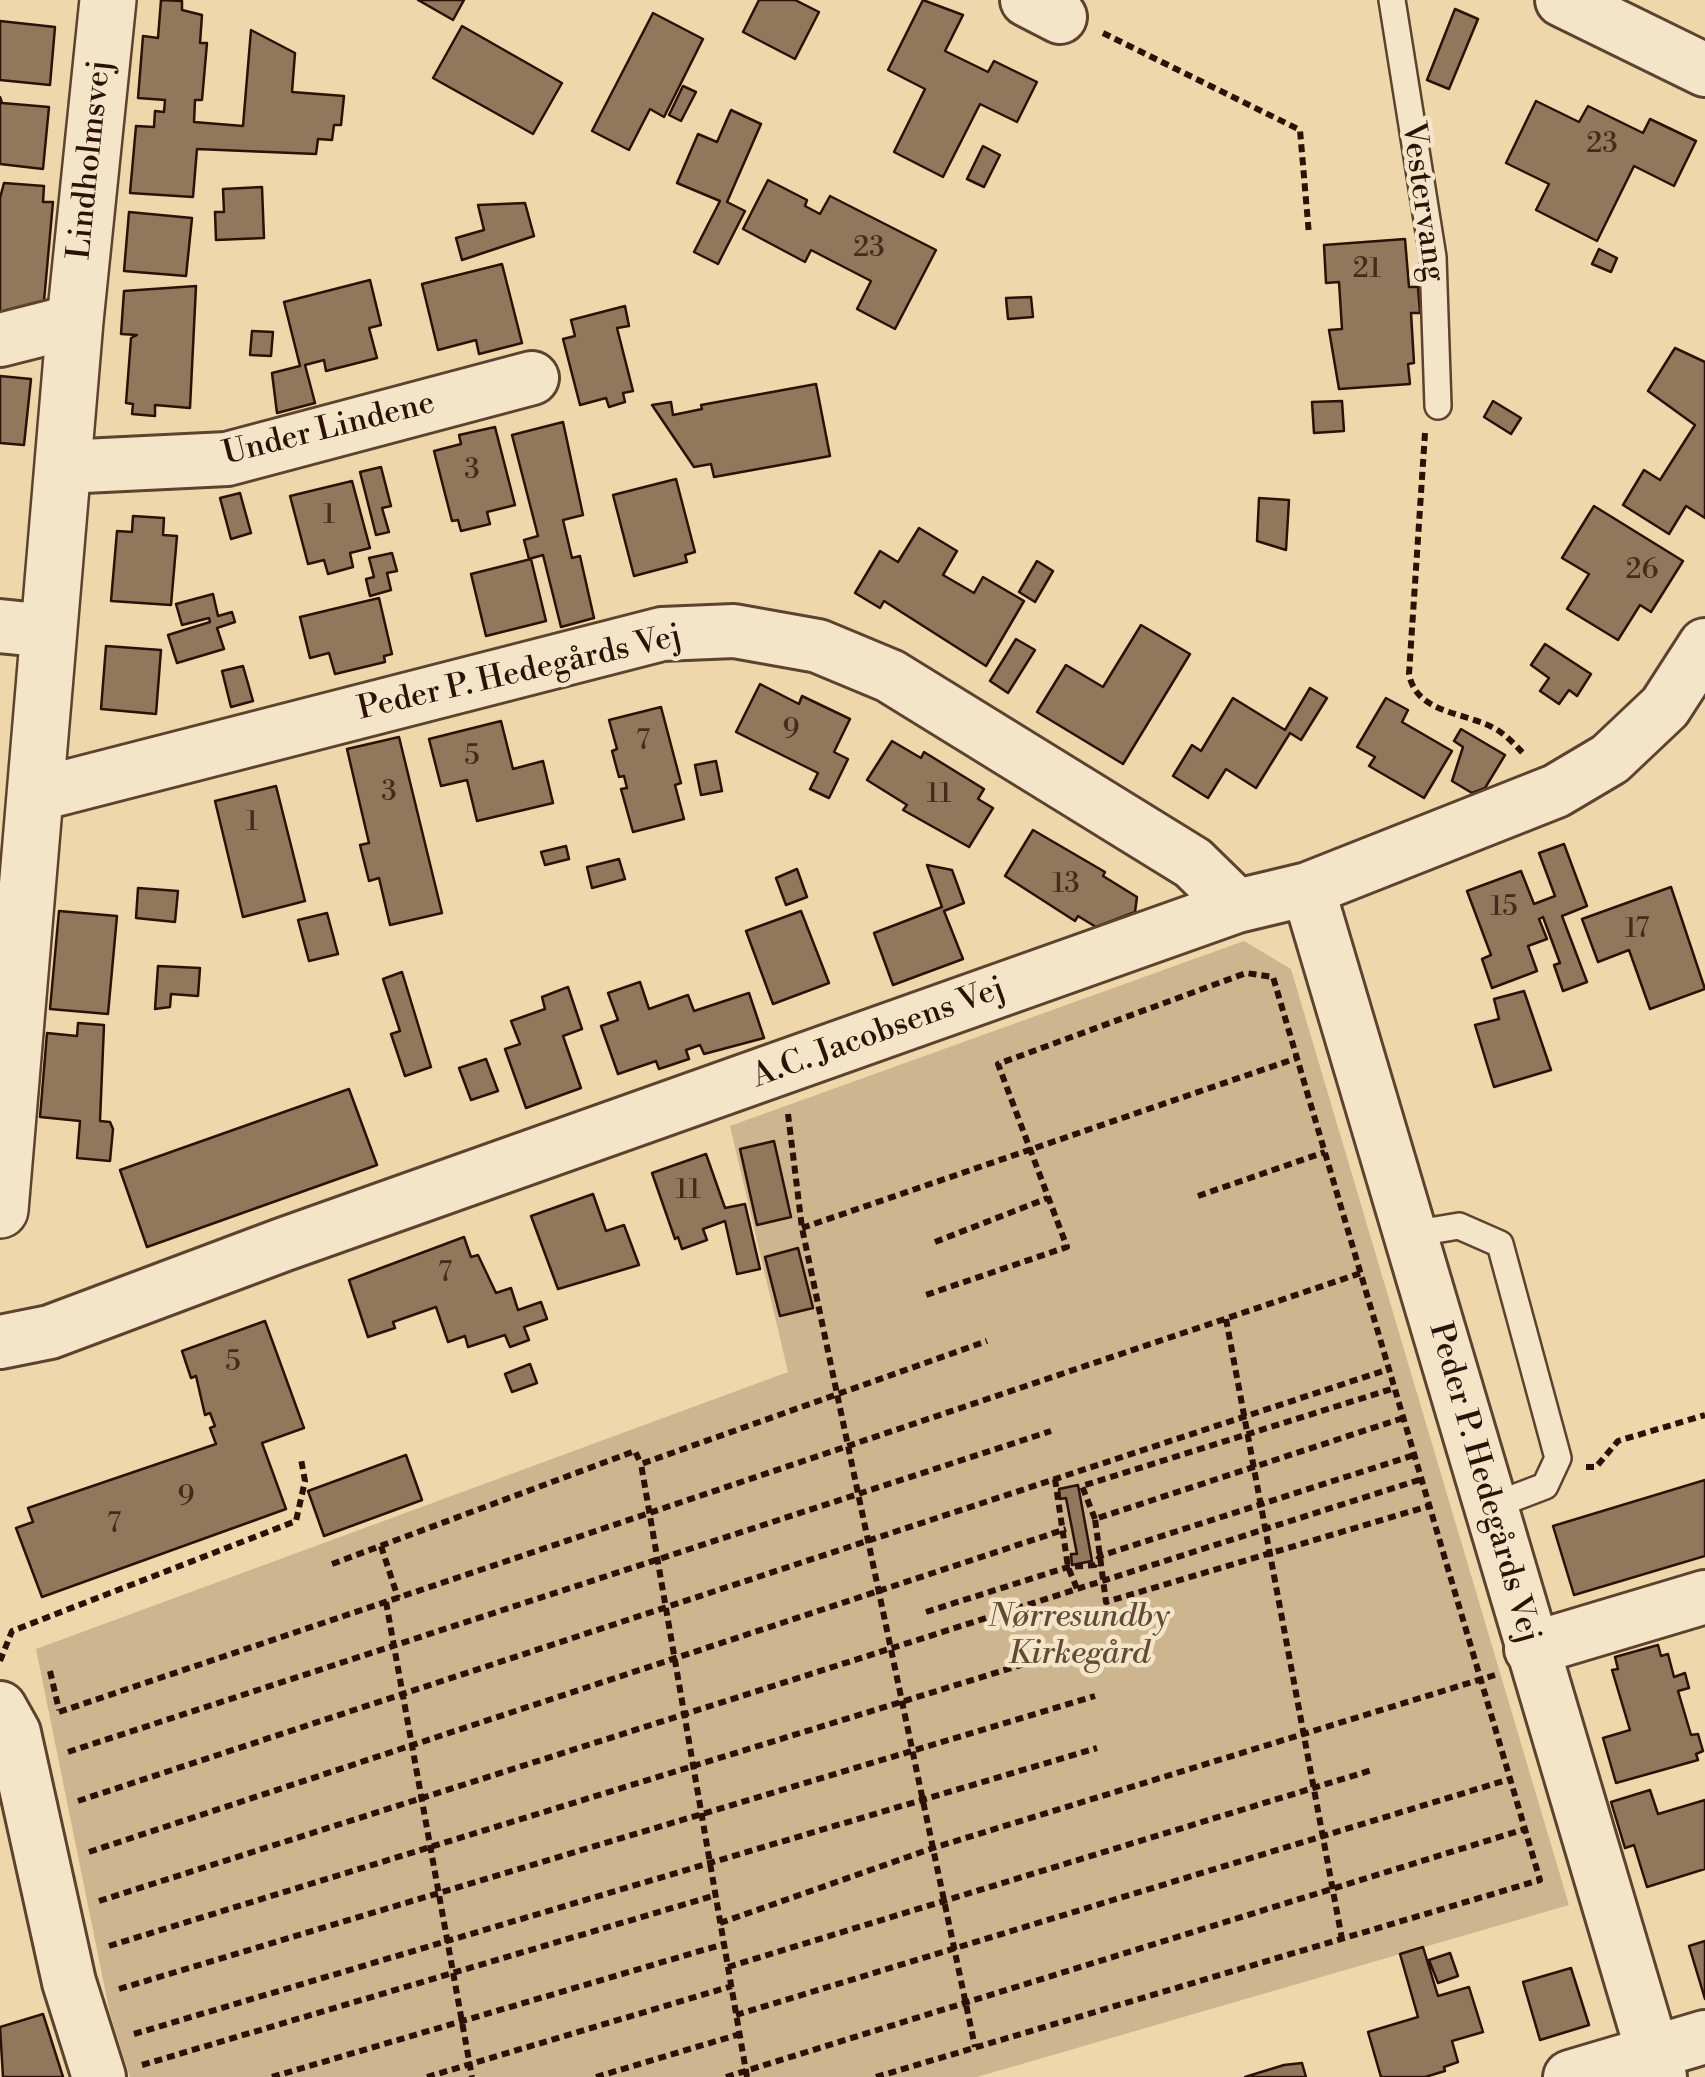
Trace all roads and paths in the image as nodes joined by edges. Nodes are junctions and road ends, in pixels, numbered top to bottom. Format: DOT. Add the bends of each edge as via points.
graph roads {
  1 [pos="108,0"];
  2 [pos="1392,0"];
  3 [pos="1562,0"];
  4 [pos="1044,8"];
  5 [pos="1705,70"];
  6 [pos="1309,235"];
  7 [pos="75,321"];
  8 [pos="0,340"];
  9 [pos="532,378"];
  10 [pos="1438,406"];
  11 [pos="63,467"];
  12 [pos="24,628"];
  13 [pos="1705,645"];
  14 [pos="1556,791"];
  15 [pos="35,795"];
  16 [pos="1308,889"];
  17 [pos="1237,906"];
  18 [pos="6,1058"];
  19 [pos="1298,1058"];
  20 [pos="782,1068"];
  21 [pos="1029,1150"];
  22 [pos="1325,1152"];
  23 [pos="1198,1196"];
  24 [pos="1048,1198"];
  25 [pos="0,1210"];
  26 [pos="802,1228"];
  27 [pos="1411,1234"];
  28 [pos="935,1242"];
  29 [pos="1361,1273"];
  30 [pos="923,1296"];
  31 [pos="1226,1319"];
  32 [pos="0,1342"];
  33 [pos="987,1342"];
  34 [pos="1389,1369"];
  35 [pos="1395,1388"];
  36 [pos="838,1394"];
  37 [pos="1705,1415"];
  38 [pos="1244,1416"];
  39 [pos="1403,1418"];
  40 [pos="1051,1431"];
  41 [pos="1247,1434"];
  42 [pos="848,1446"];
  43 [pos="1414,1455"];
  44 [pos="301,1459"];
  45 [pos="641,1464"];
  46 [pos="1555,1465"];
  47 [pos="1253,1467"];
  48 [pos="1055,1479"];
  49 [pos="1422,1480"];
  50 [pos="858,1494"];
  51 [pos="1260,1505"];
  52 [pos="1429,1506"];
  53 [pos="1490,1507"];
  54 [pos="650,1513"];
  55 [pos="1095,1519"];
  56 [pos="1066,1529"];
  57 [pos="1265,1530"];
  58 [pos="868,1540"];
  59 [pos="381,1546"];
  60 [pos="1269,1553"];
  61 [pos="1100,1556"];
  62 [pos="658,1559"];
  63 [pos="332,1564"];
  64 [pos="1068,1567"];
  65 [pos="1104,1582"];
  66 [pos="1078,1590"];
  67 [pos="879,1591"];
  68 [pos="1705,1597"];
  69 [pos="398,1598"];
  70 [pos="386,1602"];
  71 [pos="666,1607"];
  72 [pos="926,1612"];
  73 [pos="394,1646"];
  74 [pos="1072,1648"];
  75 [pos="892,1651"];
  76 [pos="1533,1656"];
  77 [pos="675,1658"];
  78 [pos="0,1661"];
  79 [pos="1481,1679"];
  80 [pos="402,1694"];
  81 [pos="1095,1696"];
  82 [pos="902,1700"];
  83 [pos="0,1708"];
  84 [pos="60,1712"];
  85 [pos="685,1716"];
  86 [pos="1302,1734"];
  87 [pos="412,1745"];
  88 [pos="912,1748"];
  89 [pos="1097,1748"];
  90 [pos="68,1752"];
  91 [pos="694,1764"];
  92 [pos="1372,1770"];
  93 [pos="1510,1779"];
  94 [pos="1313,1788"];
  95 [pos="422,1799"];
  96 [pos="78,1801"];
  97 [pos="923,1801"];
  98 [pos="701,1812"];
  99 [pos="1525,1829"];
  100 [pos="1322,1836"];
  101 [pos="430,1846"];
  102 [pos="933,1848"];
  103 [pos="89,1852"];
  104 [pos="710,1864"];
  105 [pos="1333,1888"];
  106 [pos="438,1892"];
  107 [pos="716,1895"];
  108 [pos="100,1901"];
  109 [pos="944,1901"];
  110 [pos="720,1923"];
  111 [pos="1342,1939"];
  112 [pos="447,1942"];
  113 [pos="724,1944"];
  114 [pos="109,1946"];
  115 [pos="954,1948"];
  116 [pos="728,1968"];
  117 [pos="454,1975"];
  118 [pos="732,1986"];
  119 [pos="118,1990"];
  120 [pos="966,2002"];
  121 [pos="736,2015"];
  122 [pos="462,2021"];
  123 [pos="740,2034"];
  124 [pos="1705,2037"];
  125 [pos="976,2048"];
  126 [pos="122,2060"];
  127 [pos="469,2064"];
  128 [pos="1657,2065"];
  129 [pos="746,2074"];
  130 [pos="272,2077"];
  131 [pos="427,2077"];
  132 [pos="472,2077"];
  133 [pos="596,2077"];
  134 [pos="726,2077"];
  135 [pos="876,2077"];
  136 [pos="1570,2077"];
  1 -- 7 [label="street, Lindholmsvej"];
  2 -- 10 [label="lane, Vestervang" via="1433,257"];
  3 -- 5 [label="street"];
  4 -- 6 [label="path" via="1300,130"];
  7 -- 8 [label="street"];
  7 -- 11 [label="street, Lindholmsvej"];
  9 -- 11 [label="street, Under Lindene" via="227,459"];
  10 -- 14 [label="path" via="1425,425 1412,690 1426,703 1498,730"];
  11 -- 12 [label="street, Lindholmsvej"];
  12 -- 15 [label="street, Lindholmsvej"];
  13 -- 14 [label="street, A.C. Jacobsens Vej" via="1665,707 1610,758"];
  14 -- 16 [label="street, A.C. Jacobsens Vej"];
  15 -- 17 [label="street, Peder P. Hedegårds Vej" via="662,634 734,631 818,646 890,676 1193,863"];
  15 -- 18 [label="street, Lindholmsvej"];
  16 -- 17 [label="street, A.C. Jacobsens Vej"];
  16 -- 27 [label="street, Peder P. Hedegårds Vej"];
  17 -- 20 [label="street, A.C. Jacobsens Vej"];
  18 -- 25 [label="street, Lindholmsvej"];
  19 -- 21 [label="path"];
  19 -- 21 [label="path" via="1273,977 1246,973 998,1064"];
  19 -- 22 [label="path"];
  20 -- 26 [label="path"];
  20 -- 32 [label="street, A.C. Jacobsens Vej" via="50,1332"];
  21 -- 24 [label="path"];
  21 -- 26 [label="path"];
  22 -- 23 [label="path"];
  22 -- 29 [label="path"];
  24 -- 28 [label="path"];
  24 -- 30 [label="path" via="1067,1247"];
  26 -- 36 [label="path"];
  27 -- 46 [label="lane" via="1460,1226 1500,1244"];
  27 -- 53 [label="street, Peder P. Hedegårds Vej"];
  29 -- 31 [label="path"];
  29 -- 34 [label="path"];
  31 -- 38 [label="path"];
  31 -- 42 [label="path"];
  33 -- 36 [label="path"];
  34 -- 35 [label="path"];
  34 -- 38 [label="path"];
  35 -- 39 [label="path"];
  35 -- 41 [label="path"];
  36 -- 42 [label="path"];
  36 -- 45 [label="path"];
  37 -- 46 [label="path" via="1618,1441 1596,1468"];
  38 -- 41 [label="path"];
  38 -- 48 [label="path"];
  39 -- 43 [label="path"];
  39 -- 47 [label="path"];
  40 -- 50 [label="path"];
  41 -- 47 [label="path"];
  41 -- 55 [label="path" via="1082,1486"];
  42 -- 50 [label="path"];
  42 -- 54 [label="path"];
  43 -- 49 [label="path"];
  43 -- 51 [label="path"];
  44 -- 78 [label="path" via="305,1481 296,1521 12,1631"];
  45 -- 54 [label="path"];
  45 -- 59 [label="path" via="635,1451"];
  46 -- 53 [label="lane" via="1545,1486"];
  47 -- 51 [label="path"];
  47 -- 55 [label="path"];
  48 -- 56 [label="path"];
  48 -- 58 [label="path"];
  49 -- 52 [label="path"];
  49 -- 57 [label="path"];
  50 -- 58 [label="path"];
  50 -- 62 [label="path"];
  51 -- 57 [label="path"];
  51 -- 61 [label="path"];
  52 -- 60 [label="path"];
  52 -- 79 [label="path"];
  53 -- 76 [label="street, Peder P. Hedegårds Vej"];
  54 -- 62 [label="path"];
  54 -- 69 [label="path"];
  55 -- 61 [label="path"];
  56 -- 64 [label="path"];
  56 -- 67 [label="path"];
  57 -- 60 [label="path"];
  57 -- 65 [label="path"];
  58 -- 67 [label="path"];
  58 -- 71 [label="path"];
  59 -- 63 [label="path"];
  59 -- 69 [label="path"];
  60 -- 65 [label="path" via="1106,1602"];
  60 -- 86 [label="path"];
  61 -- 64 [label="path" via="1094,1565"];
  61 -- 65 [label="path"];
  62 -- 71 [label="path"];
  62 -- 73 [label="path"];
  64 -- 66 [label="path"];
  64 -- 72 [label="path"];
  65 -- 66 [label="path"];
  66 -- 75 [label="path"];
  67 -- 75 [label="path"];
  67 -- 77 [label="path"];
  68 -- 76 [label="street"];
  69 -- 70 [label="path"];
  70 -- 73 [label="path"];
  70 -- 84 [label="path"];
  71 -- 77 [label="path"];
  71 -- 80 [label="path"];
  73 -- 80 [label="path"];
  73 -- 90 [label="path"];
  74 -- 82 [label="path"];
  75 -- 82 [label="path"];
  75 -- 85 [label="path"];
  76 -- 79 [label="path"];
  76 -- 128 [label="street, Peder P. Hedegårds Vej"];
  77 -- 85 [label="path"];
  77 -- 87 [label="path"];
  79 -- 86 [label="path"];
  79 -- 93 [label="path"];
  80 -- 87 [label="path"];
  80 -- 96 [label="path"];
  81 -- 88 [label="path"];
  82 -- 88 [label="path"];
  82 -- 91 [label="path"];
  83 -- 126 [label="street" via="14,1732 69,1982"];
  85 -- 91 [label="path"];
  85 -- 95 [label="path"];
  86 -- 94 [label="path"];
  86 -- 102 [label="path"];
  87 -- 95 [label="path"];
  87 -- 103 [label="path"];
  88 -- 97 [label="path"];
  88 -- 98 [label="path"];
  89 -- 97 [label="path"];
  91 -- 98 [label="path"];
  91 -- 101 [label="path"];
  92 -- 94 [label="path"];
  93 -- 99 [label="path"];
  93 -- 100 [label="path"];
  94 -- 100 [label="path"];
  94 -- 109 [label="path"];
  95 -- 101 [label="path"];
  95 -- 108 [label="path"];
  97 -- 102 [label="path"];
  97 -- 104 [label="path"];
  98 -- 104 [label="path"];
  98 -- 106 [label="path"];
  99 -- 105 [label="path"];
  99 -- 111 [label="path" via="1540,1880"];
  100 -- 105 [label="path"];
  100 -- 115 [label="path"];
  101 -- 106 [label="path"];
  101 -- 114 [label="path"];
  102 -- 109 [label="path"];
  102 -- 110 [label="path"];
  104 -- 107 [label="path"];
  104 -- 112 [label="path"];
  105 -- 111 [label="path"];
  105 -- 120 [label="path"];
  106 -- 112 [label="path"];
  106 -- 119 [label="path"];
  107 -- 110 [label="path"];
  107 -- 117 [label="path"];
  109 -- 115 [label="path"];
  109 -- 116 [label="path"];
  110 -- 113 [label="path"];
  111 -- 125 [label="path"];
  112 -- 117 [label="path"];
  112 -- 126 [label="path"];
  113 -- 116 [label="path"];
  113 -- 122 [label="path"];
  115 -- 120 [label="path"];
  115 -- 121 [label="path"];
  116 -- 118 [label="path"];
  117 -- 122 [label="path"];
  117 -- 126 [label="path"];
  118 -- 121 [label="path"];
  118 -- 127 [label="path"];
  120 -- 125 [label="path"];
  120 -- 129 [label="path"];
  121 -- 123 [label="path"];
  122 -- 127 [label="path"];
  122 -- 130 [label="path"];
  123 -- 129 [label="path"];
  123 -- 133 [label="path"];
  124 -- 128 [label="street"];
  125 -- 135 [label="path"];
  127 -- 131 [label="path"];
  127 -- 132 [label="path"];
  128 -- 136 [label="street"];
  129 -- 134 [label="path"];
}
